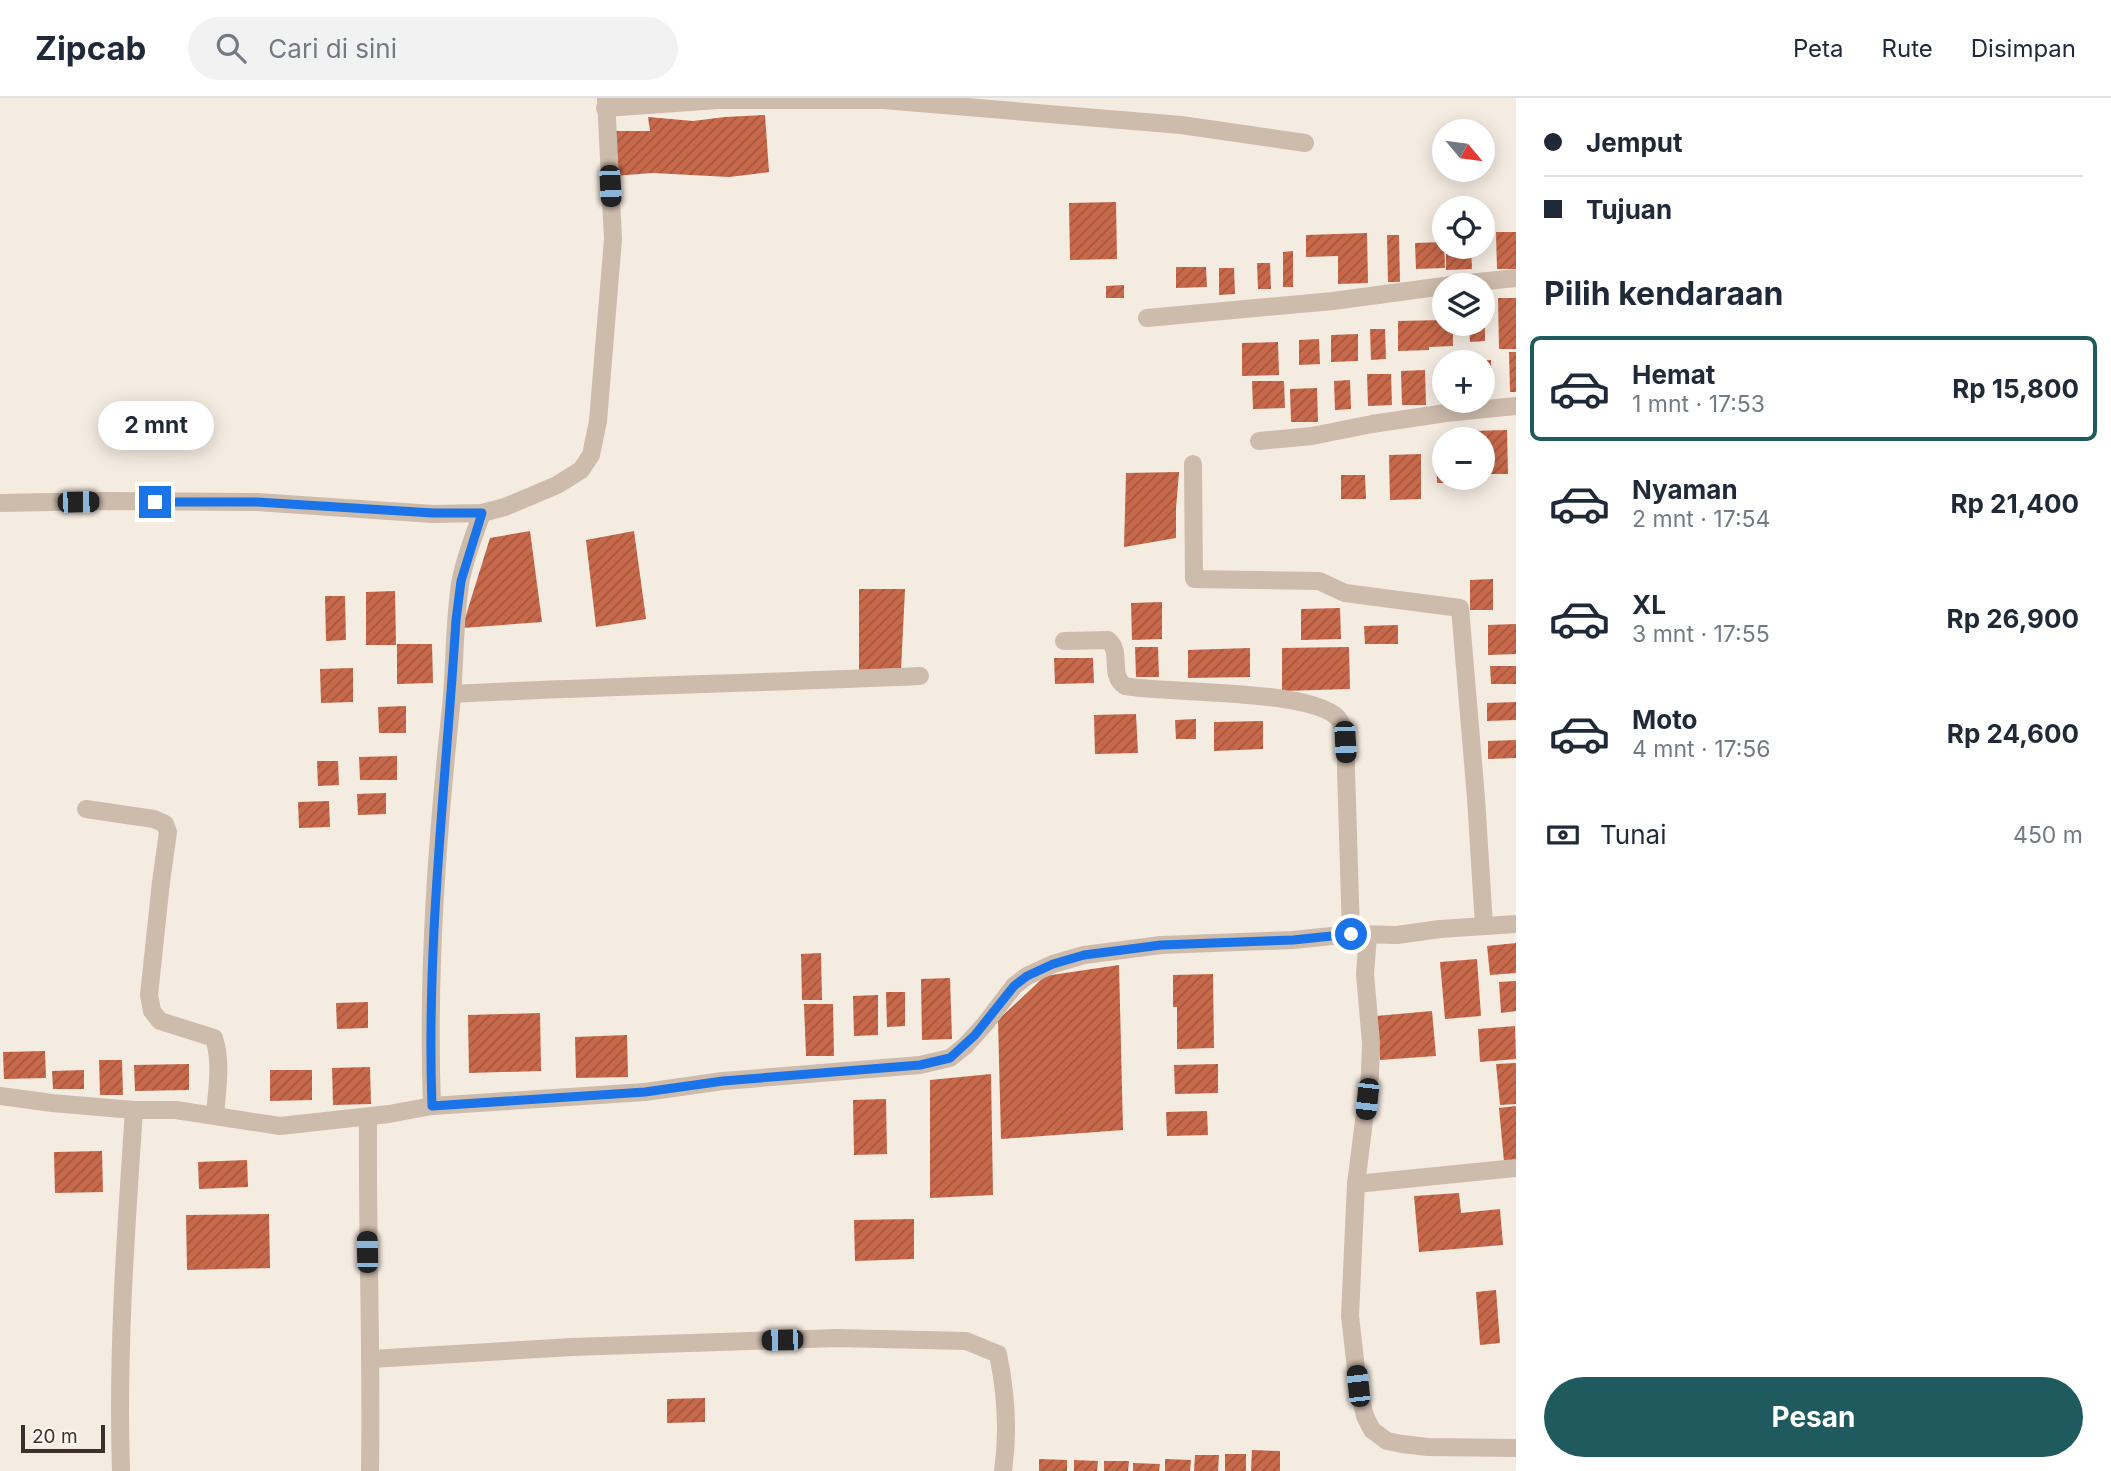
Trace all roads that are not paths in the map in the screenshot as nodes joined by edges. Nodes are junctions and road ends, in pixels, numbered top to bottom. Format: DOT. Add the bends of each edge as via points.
graph roads {
  1 [pos="883,99"];
  2 [pos="606,103"];
  3 [pos="1305,143"];
  4 [pos="1516,278"];
  5 [pos="1495,280"];
  6 [pos="1432,288"];
  7 [pos="1147,318"];
  8 [pos="1516,406"];
  9 [pos="1259,441"];
  10 [pos="1193,464"];
  11 [pos="0,503"];
  12 [pos="482,513"];
  13 [pos="1064,641"];
  14 [pos="920,677"];
  15 [pos="452,694"];
  16 [pos="86,809"];
  17 [pos="1516,924"];
  18 [pos="1484,926"];
  19 [pos="1359,934"];
  20 [pos="0,1096"];
  21 [pos="432,1106"];
  22 [pos="134,1110"];
  23 [pos="215,1115"];
  24 [pos="368,1117"];
  25 [pos="1516,1168"];
  26 [pos="1356,1184"];
  27 [pos="371,1359"];
  28 [pos="1516,1448"];
  29 [pos="121,1471"];
  30 [pos="370,1471"];
  31 [pos="1003,1471"];
  1 -- 2 [label="street"];
  1 -- 3 [label="street" via="1181,125"];
  2 -- 12 [label="street" via="613,239 602,395 591,455 581,470 557,485"];
  4 -- 5 [label="street"];
  6 -- 7 [label="street"];
  8 -- 9 [label="street"];
  10 -- 18 [label="street" via="1194,579 1319,582 1345,593 1460,608"];
  11 -- 12 [label="street" via="257,502"];
  12 -- 15 [label="street" via="461,581"];
  13 -- 19 [label="street" via="1108,640 1115,652 1116,675 1125,686 1269,697 1332,713 1340,721 1345,742"];
  14 -- 15 [label="street"];
  15 -- 21 [label="street" via="433,945"];
  16 -- 23 [label="street" via="165,824 168,832 149,995 160,1021 214,1038 219,1078"];
  17 -- 18 [label="street"];
  18 -- 19 [label="street"];
  19 -- 21 [label="street" via="1161,945 1064,961 1014,986 985,1024 950,1058 920,1065 645,1092"];
  19 -- 26 [label="street" via="1371,1043"];
  20 -- 22 [label="street"];
  21 -- 24 [label="street"];
  22 -- 23 [label="street"];
  22 -- 29 [label="street" via="126,1221"];
  23 -- 24 [label="street" via="280,1126"];
  24 -- 27 [label="street"];
  25 -- 26 [label="street"];
  26 -- 28 [label="street" via="1350,1317 1358,1386 1372,1430 1387,1441 1402,1444"];
  27 -- 30 [label="street"];
  27 -- 31 [label="street" via="714,1341 965,1341 998,1354 1007,1432"];
}
